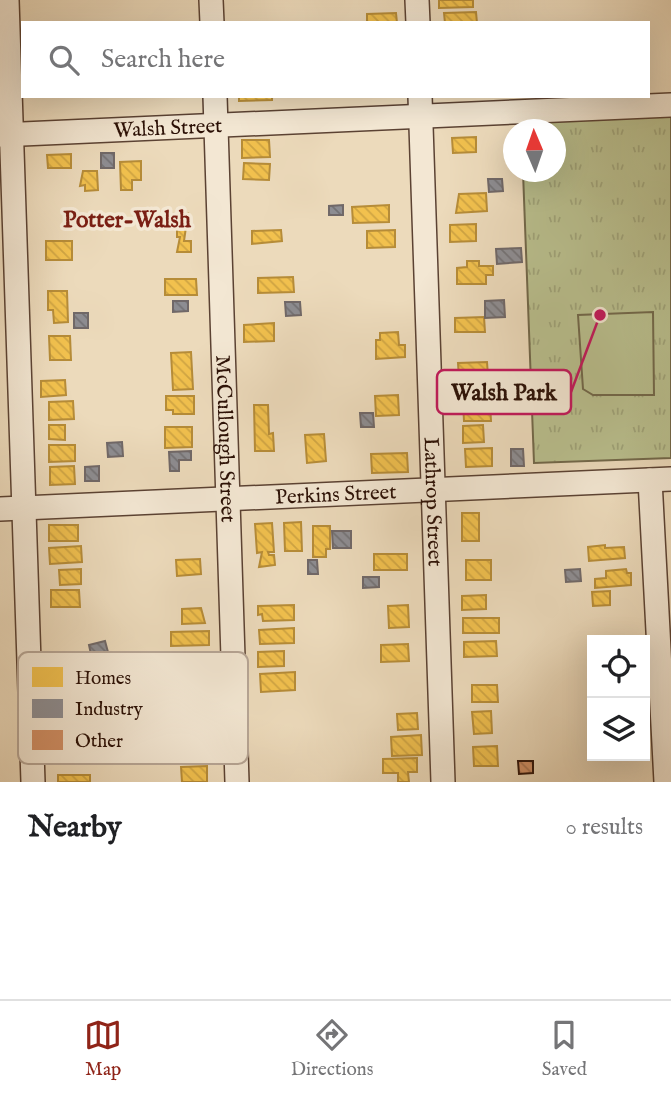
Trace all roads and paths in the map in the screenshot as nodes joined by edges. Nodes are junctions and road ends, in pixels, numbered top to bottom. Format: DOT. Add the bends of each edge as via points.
graph roads {
  1 [pos="7,0"];
  2 [pos="211,0"];
  3 [pos="417,0"];
  4 [pos="212,21"];
  5 [pos="418,21"];
  6 [pos="215,98"];
  7 [pos="671,105"];
  8 [pos="421,106"];
  9 [pos="216,125"];
  10 [pos="6,134"];
  11 [pos="660,480"];
  12 [pos="433,489"];
  13 [pos="227,499"];
  14 [pos="11,508"];
  15 [pos="23,652"];
  16 [pos="232,652"];
  17 [pos="32,764"];
  18 [pos="236,764"];
  19 [pos="33,782"];
  20 [pos="237,782"];
  21 [pos="443,782"];
  22 [pos="666,782"];
  1 -- 10 [label="street"];
  2 -- 4 [label="street"];
  3 -- 5 [label="street"];
  6 -- 9 [label="street, McCullough Street"];
  7 -- 8 [label="street, Walsh Street"];
  8 -- 9 [label="street, Walsh Street"];
  8 -- 12 [label="street, Lathrop Street"];
  9 -- 10 [label="street, Walsh Street"];
  9 -- 13 [label="street, McCullough Street"];
  10 -- 14 [label="street"];
  11 -- 12 [label="street, Perkins Street"];
  11 -- 22 [label="street"];
  12 -- 13 [label="street, Perkins Street"];
  12 -- 21 [label="street, Lathrop Street"];
  13 -- 14 [label="street, Perkins Street"];
  13 -- 16 [label="street, McCullough Street"];
  14 -- 15 [label="street"];
  17 -- 19 [label="street"];
  18 -- 20 [label="street, McCullough Street"];
}
